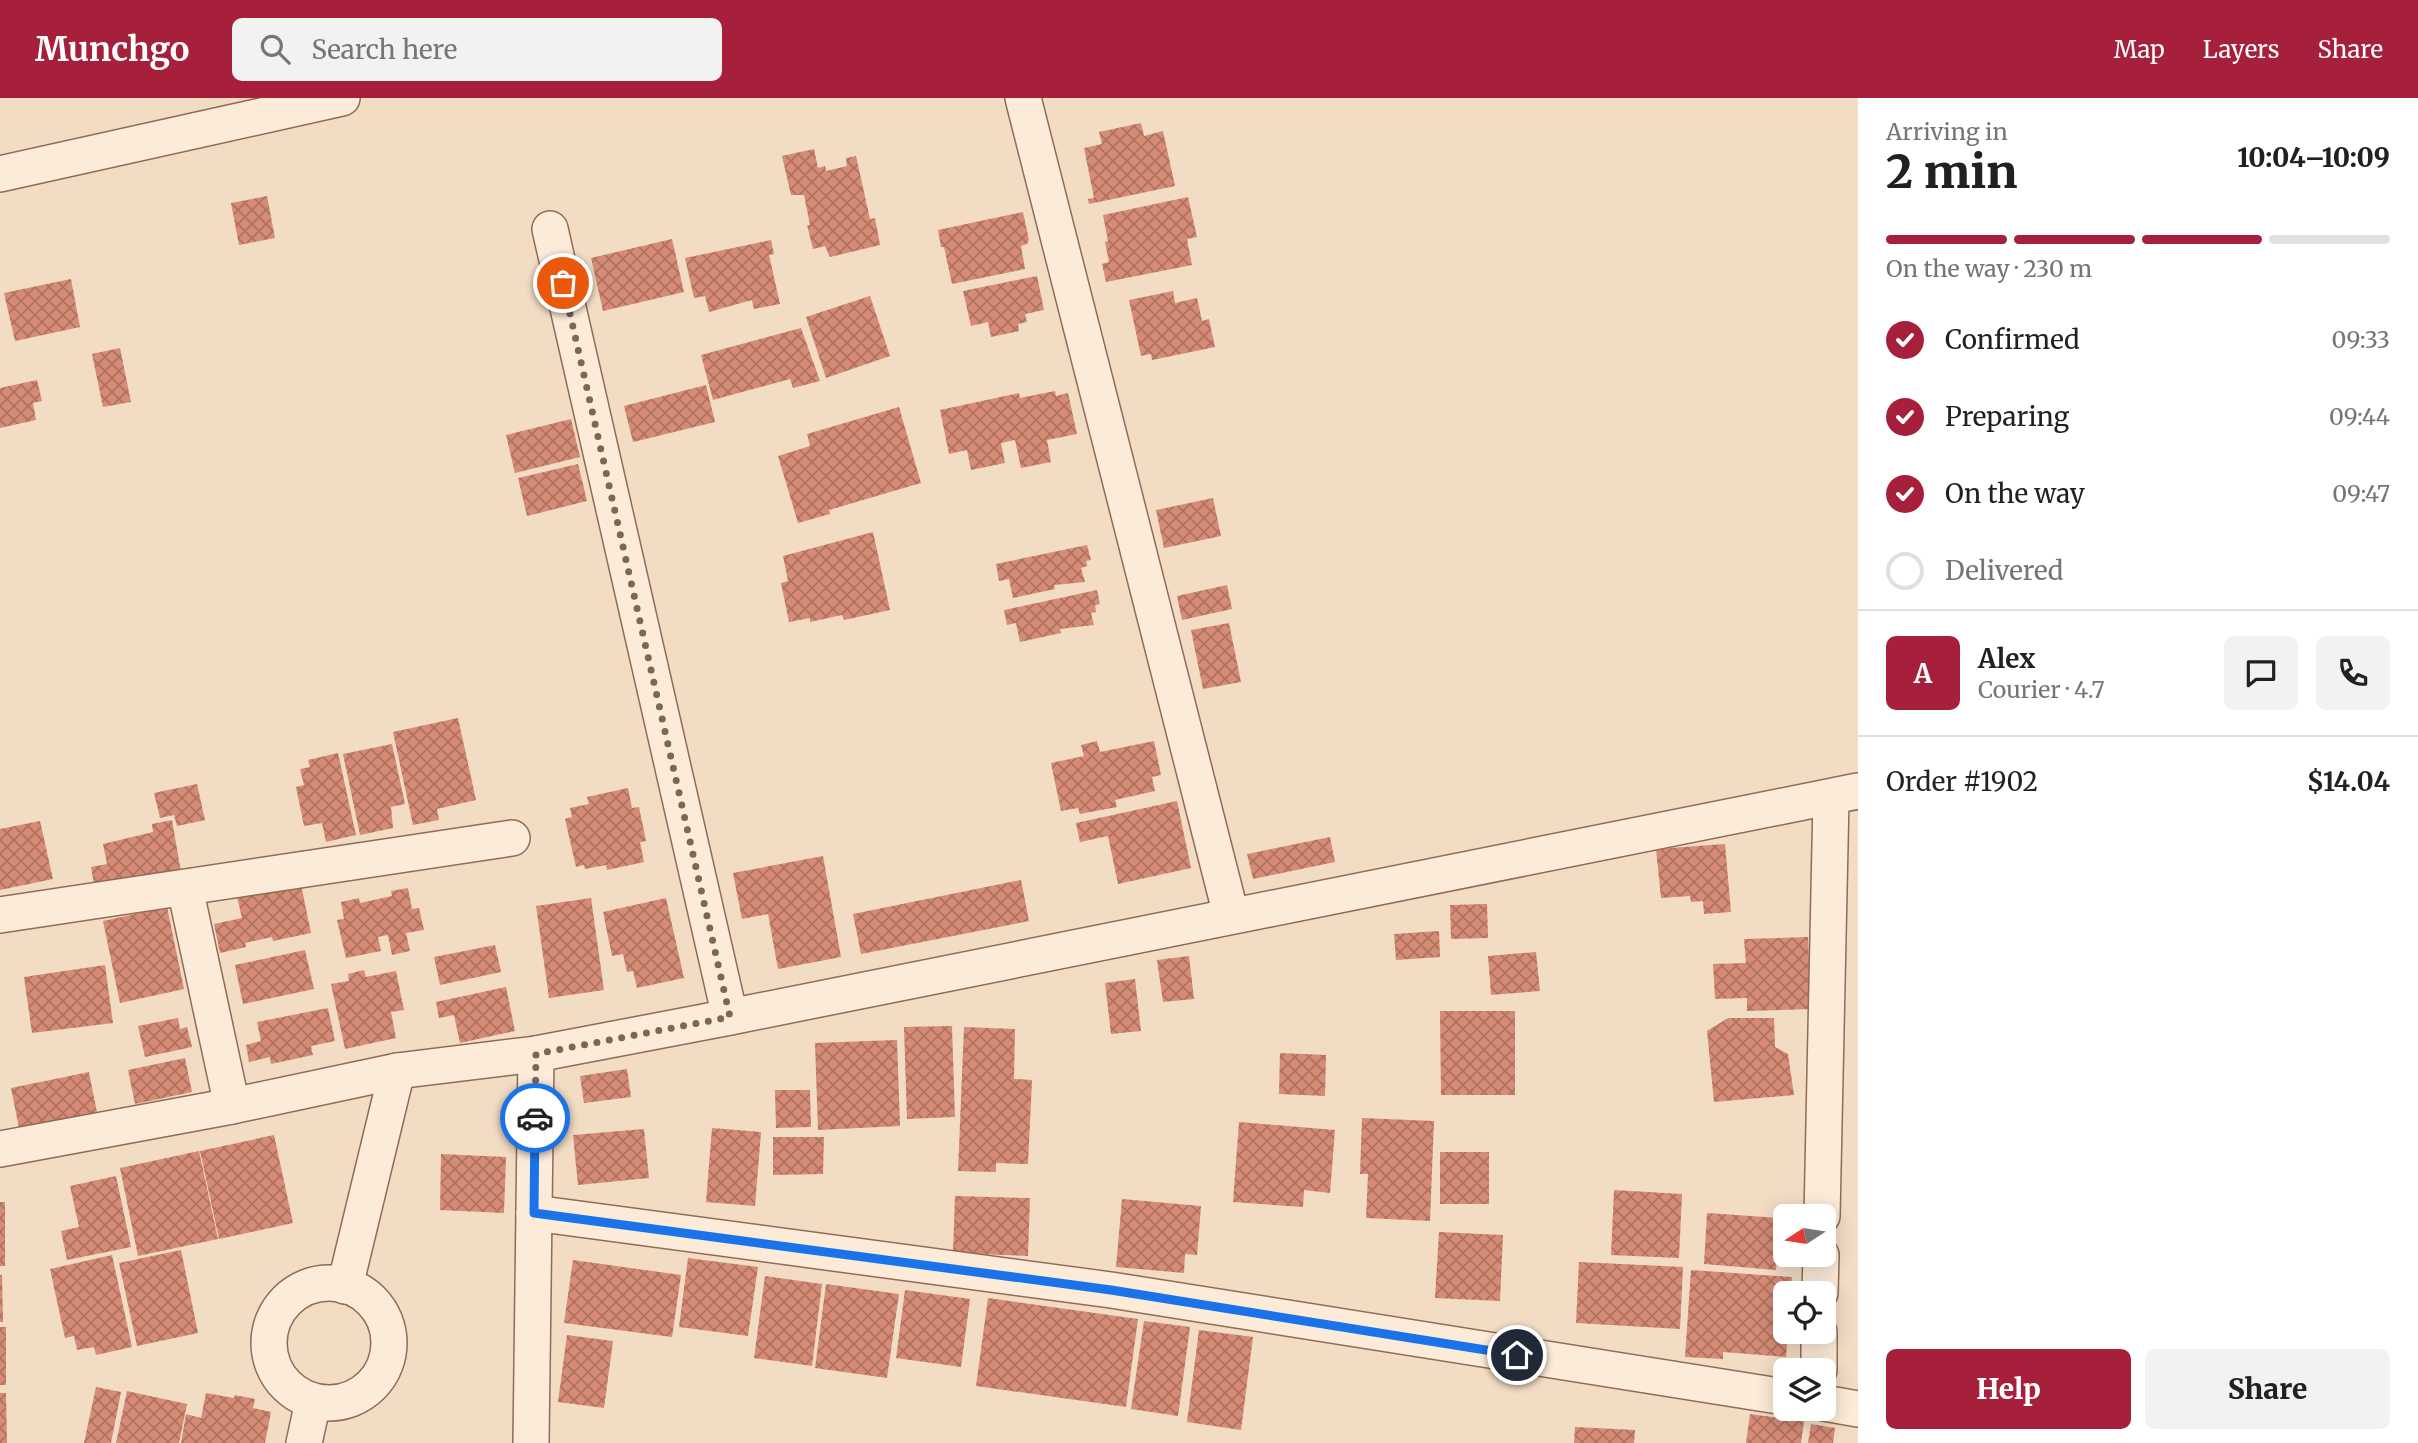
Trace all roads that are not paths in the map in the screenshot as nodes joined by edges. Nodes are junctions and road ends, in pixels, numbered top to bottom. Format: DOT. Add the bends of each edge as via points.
graph roads {
  1 [pos="342,98"];
  2 [pos="1023,98"];
  3 [pos="0,174"];
  4 [pos="550,229"];
  5 [pos="1844,794"];
  6 [pos="512,838"];
  7 [pos="185,888"];
  8 [pos="0,915"];
  9 [pos="1231,915"];
  10 [pos="730,1017"];
  11 [pos="536,1054"];
  12 [pos="397,1071"];
  13 [pos="232,1105"];
  14 [pos="0,1149"];
  15 [pos="1823,1204"];
  16 [pos="534,1213"];
  17 [pos="345,1286"];
  18 [pos="1773,1394"];
  19 [pos="313,1402"];
  20 [pos="1836,1405"];
  21 [pos="1858,1409"];
  22 [pos="539,1442"];
  23 [pos="304,1443"];
  1 -- 3 [label="street"];
  2 -- 9 [label="street"];
  4 -- 10 [label="street"];
  5 -- 9 [label="street"];
  5 -- 15 [label="street"];
  6 -- 7 [label="street"];
  7 -- 8 [label="street"];
  7 -- 13 [label="street"];
  9 -- 10 [label="street"];
  10 -- 11 [label="street"];
  11 -- 12 [label="street"];
  11 -- 16 [label="street"];
  12 -- 13 [label="street"];
  12 -- 17 [label="street"];
  13 -- 14 [label="street"];
  16 -- 18 [label="street" via="1111,1290"];
  16 -- 22 [label="street"];
  17 -- 19 [label="street" via="374,1304 388,1335 388,1352 374,1383 361,1394 338,1402"];
  17 -- 19 [label="street" via="328,1283 296,1293 274,1318 270,1352 275,1368 284,1383"];
  19 -- 23 [label="street"];
  20 -- 21 [label="street"];
}
